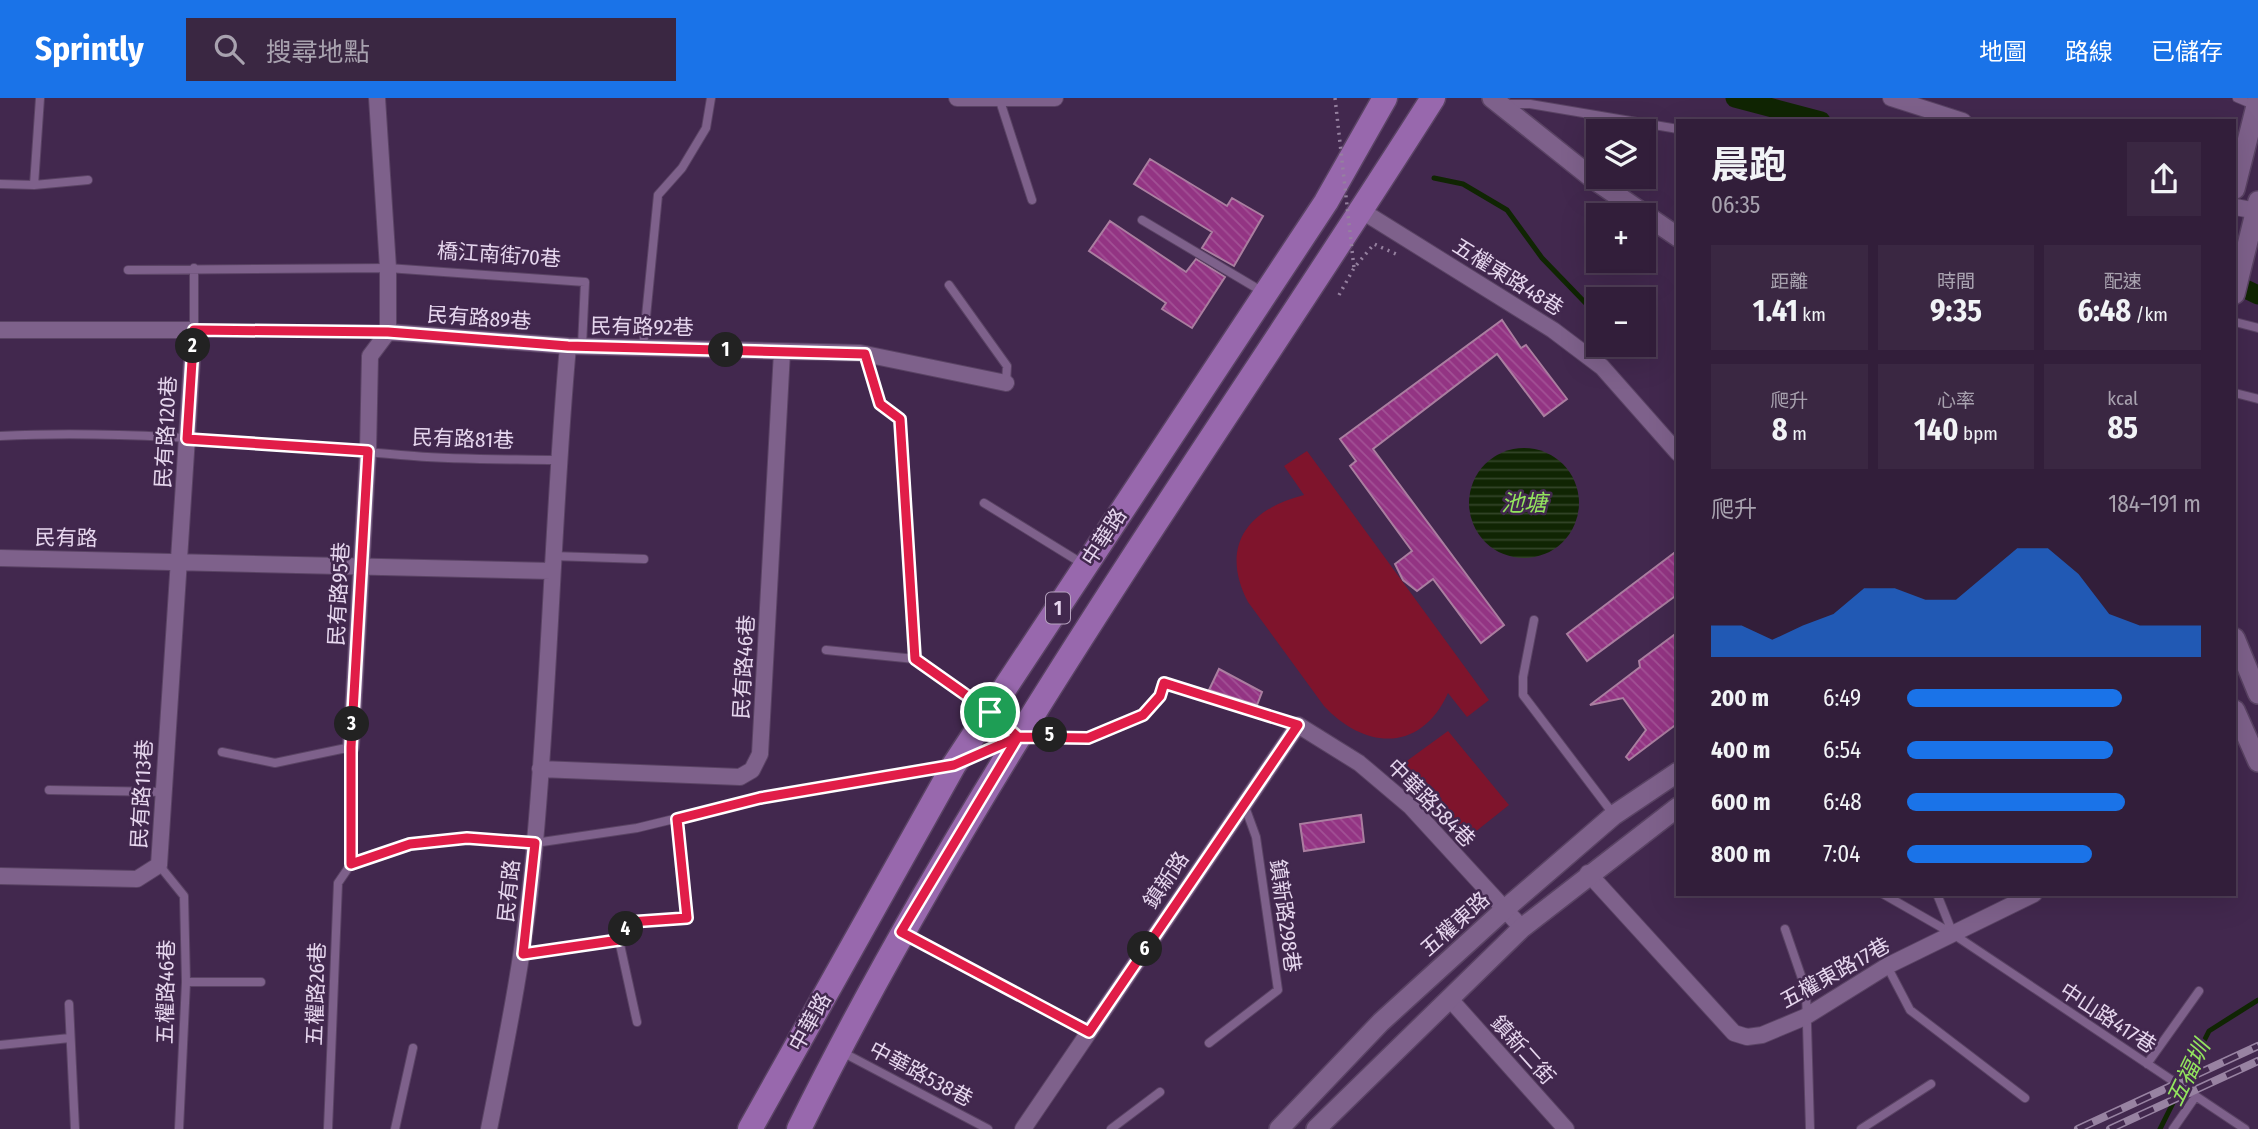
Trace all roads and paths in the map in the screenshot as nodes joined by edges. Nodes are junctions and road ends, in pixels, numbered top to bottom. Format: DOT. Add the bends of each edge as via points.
graph roads {
  1 [pos="40,98"];
  2 [pos="377,98"];
  3 [pos="711,98"];
  4 [pos="957,98"];
  5 [pos="1055,98"];
  6 [pos="1335,98"];
  7 [pos="1385,98"];
  8 [pos="1433,98"];
  9 [pos="1891,98"];
  10 [pos="2237,98"];
  11 [pos="999,99"];
  12 [pos="1495,101"];
  13 [pos="2257,102"];
  14 [pos="1957,119"];
  15 [pos="1676,129"];
  16 [pos="88,180"];
  17 [pos="0,184"];
  18 [pos="34,185"];
  19 [pos="2236,185"];
  20 [pos="1032,200"];
  21 [pos="2236,207"];
  22 [pos="2257,209"];
  23 [pos="1362,211"];
  24 [pos="1142,220"];
  25 [pos="1676,236"];
  26 [pos="1408,259"];
  27 [pos="194,268"];
  28 [pos="388,268"];
  29 [pos="1354,268"];
  30 [pos="128,270"];
  31 [pos="948,285"];
  32 [pos="2236,290"];
  33 [pos="1265,293"];
  34 [pos="1339,295"];
  35 [pos="2236,322"];
  36 [pos="2258,328"];
  37 [pos="0,330"];
  38 [pos="194,330"];
  39 [pos="388,332"];
  40 [pos="575,346"];
  41 [pos="643,347"];
  42 [pos="782,352"];
  43 [pos="865,354"];
  44 [pos="1006,383"];
  45 [pos="2236,393"];
  46 [pos="2258,399"];
  47 [pos="0,436"];
  48 [pos="187,439"];
  49 [pos="368,451"];
  50 [pos="1676,451"];
  51 [pos="557,460"];
  52 [pos="984,503"];
  53 [pos="0,558"];
  54 [pos="644,559"];
  55 [pos="180,562"];
  56 [pos="552,563"];
  57 [pos="362,565"];
  58 [pos="1086,565"];
  59 [pos="1534,620"];
  60 [pos="2236,640"];
  61 [pos="827,650"];
  62 [pos="915,659"];
  63 [pos="2258,694"];
  64 [pos="990,712"];
  65 [pos="2236,712"];
  66 [pos="1298,725"];
  67 [pos="1018,737"];
  68 [pos="351,747"];
  69 [pos="222,752"];
  70 [pos="2258,762"];
  71 [pos="954,765"];
  72 [pos="540,769"];
  73 [pos="1676,773"];
  74 [pos="49,790"];
  75 [pos="165,792"];
  76 [pos="1244,804"];
  77 [pos="1676,808"];
  78 [pos="1614,815"];
  79 [pos="677,819"];
  80 [pos="535,843"];
  81 [pos="351,864"];
  82 [pos="159,865"];
  83 [pos="1588,873"];
  84 [pos="0,876"];
  85 [pos="1887,896"];
  86 [pos="1938,896"];
  87 [pos="2030,896"];
  88 [pos="1504,910"];
  89 [pos="1522,928"];
  90 [pos="1786,929"];
  91 [pos="901,932"];
  92 [pos="1954,934"];
  93 [pos="619,940"];
  94 [pos="523,954"];
  95 [pos="1887,966"];
  96 [pos="186,982"];
  97 [pos="261,982"];
  98 [pos="2199,992"];
  99 [pos="1449,998"];
  100 [pos="69,1004"];
  101 [pos="1805,1017"];
  102 [pos="637,1021"];
  103 [pos="1089,1032"];
  104 [pos="69,1038"];
  105 [pos="1209,1043"];
  106 [pos="0,1045"];
  107 [pos="413,1048"];
  108 [pos="838,1050"];
  109 [pos="2147,1064"];
  110 [pos="1931,1084"];
  111 [pos="1160,1092"];
  112 [pos="2196,1096"];
  113 [pos="2025,1098"];
  114 [pos="1298,1109"];
  115 [pos="1318,1128"];
  116 [pos="75,1129"];
  117 [pos="179,1129"];
  118 [pos="328,1129"];
  119 [pos="396,1129"];
  120 [pos="489,1129"];
  121 [pos="750,1129"];
  122 [pos="799,1129"];
  123 [pos="988,1129"];
  124 [pos="1023,1129"];
  125 [pos="1111,1129"];
  126 [pos="1279,1129"];
  127 [pos="1566,1129"];
  128 [pos="1810,1129"];
  129 [pos="1861,1129"];
  130 [pos="2173,1129"];
  131 [pos="2245,1129"];
  1 -- 18 [label="lane"];
  2 -- 28 [label="street"];
  3 -- 41 [label="lane" via="706,128 682,168 657,195"];
  4 -- 11 [label="street"];
  5 -- 11 [label="street"];
  6 -- 29 [label="path, bridge"];
  7 -- 33 [label="main road, 中華路 / 1" via="1326,202"];
  8 -- 23 [label="main road, 中華路 / 1"];
  9 -- 14 [label="street"];
  10 -- 13 [label="lane"];
  11 -- 20 [label="lane"];
  12 -- 15 [label="lane"];
  12 -- 25 [label="street" via="1596,181"];
  13 -- 19 [label="street"];
  16 -- 18 [label="lane"];
  17 -- 18 [label="lane"];
  21 -- 22 [label="street"];
  22 -- 32 [label="street"];
  23 -- 50 [label="street, 五權東路48巷" via="1553,330 1602,367"];
  23 -- 67 [label="main road, 中華路 / 1"];
  24 -- 33 [label="lane"];
  26 -- 29 [label="path" via="1374,244"];
  27 -- 28 [label="lane, 橋江南街70巷"];
  27 -- 30 [label="lane, 橋江南街70巷"];
  27 -- 38 [label="lane"];
  28 -- 39 [label="street"];
  28 -- 40 [label="lane, 橋江南街70巷" via="585,282"];
  29 -- 34 [label="path"];
  31 -- 44 [label="lane" via="1007,366"];
  33 -- 58 [label="main road, 中華路 / 1"];
  35 -- 36 [label="lane"];
  37 -- 38 [label="street"];
  38 -- 39 [label="lane"];
  38 -- 48 [label="street, 民有路120巷"];
  39 -- 40 [label="street, 民有路89巷"];
  39 -- 49 [label="street, 民有路95巷" via="370,356"];
  40 -- 41 [label="street, 民有路92巷"];
  40 -- 51 [label="street, 民有路"];
  41 -- 42 [label="street, 民有路92巷"];
  42 -- 43 [label="street, 民有路92巷"];
  42 -- 72 [label="street, 民有路46巷" via="760,754 752,769 740,777"];
  43 -- 44 [label="street, 民有路92巷"];
  43 -- 62 [label="lane" via="880,404 900,419"];
  45 -- 46 [label="lane"];
  47 -- 48 [label="lane, 民有路81巷" via="49,433"];
  48 -- 49 [label="lane, 民有路81巷"];
  48 -- 55 [label="street, 民有路120巷"];
  49 -- 51 [label="lane, 民有路81巷"];
  49 -- 57 [label="street, 民有路95巷"];
  51 -- 56 [label="street, 民有路"];
  52 -- 58 [label="lane"];
  53 -- 55 [label="street, 民有路"];
  54 -- 56 [label="lane"];
  55 -- 57 [label="street, 民有路"];
  55 -- 75 [label="street, 民有路113巷"];
  56 -- 57 [label="street, 民有路"];
  56 -- 72 [label="street, 民有路"];
  57 -- 68 [label="street, 民有路95巷"];
  58 -- 64 [label="main road, 中華路 / 1"];
  59 -- 78 [label="lane" via="1522,677 1523,695"];
  60 -- 63 [label="street"];
  61 -- 62 [label="lane"];
  62 -- 64 [label="lane"];
  64 -- 67 [label="lane"];
  64 -- 71 [label="main road, 中華路 / 1"];
  65 -- 70 [label="street"];
  66 -- 67 [label="lane, 中華路584巷" via="1164,683 1160,696 1143,715 1088,738"];
  66 -- 76 [label="street, 鎮新路"];
  66 -- 88 [label="street, 中華路584巷" via="1359,763 1411,807"];
  67 -- 71 [label="lane, 中華路584巷"];
  67 -- 91 [label="main road, 中華路 / 1"];
  68 -- 69 [label="lane" via="275,763"];
  68 -- 81 [label="lane, 民有路95巷"];
  71 -- 79 [label="lane" via="760,798"];
  71 -- 121 [label="main road, 中華路 / 1"];
  72 -- 80 [label="street, 民有路"];
  73 -- 78 [label="street, 五權東路"];
  74 -- 75 [label="lane"];
  75 -- 82 [label="street, 民有路113巷"];
  76 -- 103 [label="street, 鎮新路"];
  76 -- 105 [label="lane, 鎮新路298巷" via="1256,837 1278,990"];
  77 -- 83 [label="street"];
  78 -- 88 [label="street, 五權東路"];
  79 -- 80 [label="lane"];
  79 -- 93 [label="lane" via="687,918 630,922"];
  80 -- 81 [label="lane" via="467,838 410,844"];
  80 -- 94 [label="street, 民有路"];
  81 -- 118 [label="lane, 五權路26巷" via="338,883"];
  82 -- 84 [label="street, 民有路113巷" via="137,879"];
  82 -- 96 [label="lane, 五權路46巷" via="184,896"];
  83 -- 89 [label="street"];
  83 -- 101 [label="street, 五權東路17巷" via="1734,1033 1762,1035"];
  85 -- 92 [label="lane, 中山路417巷"];
  86 -- 92 [label="lane"];
  87 -- 92 [label="street, 五權東路17巷"];
  88 -- 89 [label="street, 中華路584巷"];
  88 -- 114 [label="street, 五權東路" via="1381,1022"];
  89 -- 99 [label="street"];
  90 -- 101 [label="lane" via="1806,990"];
  91 -- 103 [label="lane"];
  91 -- 108 [label="main road, 中華路 / 1"];
  92 -- 95 [label="street, 五權東路17巷"];
  92 -- 109 [label="lane, 中山路417巷"];
  93 -- 94 [label="lane"];
  93 -- 102 [label="lane"];
  94 -- 120 [label="street, 民有路"];
  95 -- 101 [label="street, 五權東路17巷"];
  95 -- 113 [label="lane" via="1910,1010"];
  96 -- 97 [label="lane"];
  96 -- 117 [label="lane, 五權路46巷"];
  98 -- 109 [label="lane"];
  99 -- 115 [label="street"];
  99 -- 127 [label="street, 鎮新二街"];
  100 -- 104 [label="lane"];
  101 -- 128 [label="lane"];
  103 -- 124 [label="street, 鎮新路"];
  104 -- 106 [label="lane"];
  104 -- 116 [label="lane"];
  107 -- 119 [label="lane"];
  108 -- 122 [label="main road, 中華路 / 1"];
  108 -- 123 [label="lane, 中華路538巷"];
  109 -- 112 [label="lane, 中山路417巷"];
  110 -- 129 [label="lane"];
  111 -- 125 [label="lane"];
  112 -- 130 [label="lane"];
  112 -- 131 [label="lane, 中山路417巷"];
  114 -- 115 [label="street"];
  114 -- 126 [label="street, 五權東路"];
}
